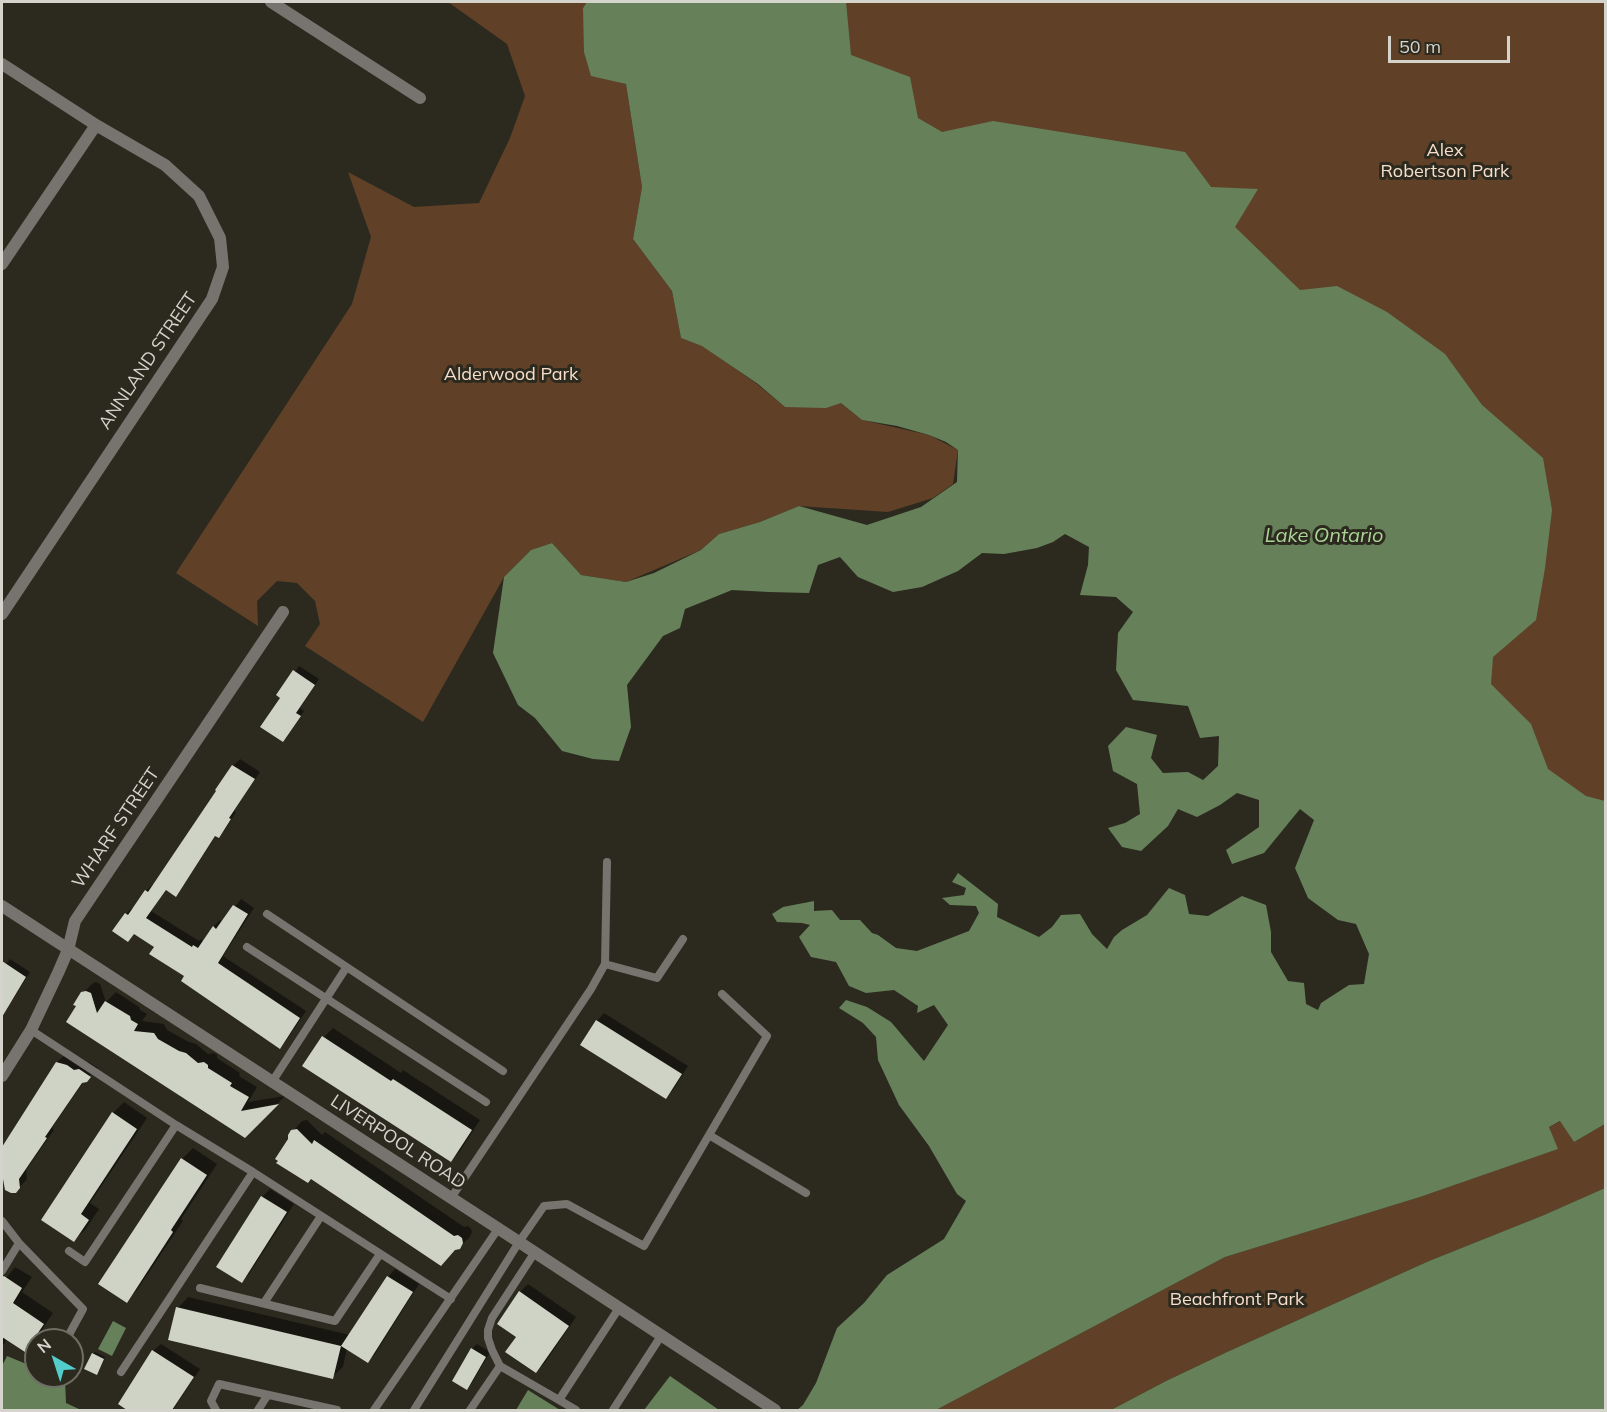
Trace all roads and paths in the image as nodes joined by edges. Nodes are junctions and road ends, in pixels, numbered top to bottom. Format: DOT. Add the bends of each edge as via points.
graph roads {
  1 [pos="271,2"];
  2 [pos="2,64"];
  3 [pos="420,98"];
  4 [pos="96,125"];
  5 [pos="2,264"];
  6 [pos="283,612"];
  7 [pos="2,614"];
  8 [pos="607,862"];
  9 [pos="2,906"];
  10 [pos="267,914"];
  11 [pos="683,939"];
  12 [pos="247,947"];
  13 [pos="68,950"];
  14 [pos="605,964"];
  15 [pos="346,968"];
  16 [pos="722,994"];
  17 [pos="325,998"];
  18 [pos="31,1030"];
  19 [pos="503,1071"];
  20 [pos="2,1076"];
  21 [pos="272,1082"];
  22 [pos="486,1102"];
  23 [pos="176,1125"];
  24 [pos="709,1135"];
  25 [pos="253,1172"];
  26 [pos="806,1193"];
  27 [pos="451,1198"];
  28 [pos="321,1216"];
  29 [pos="2,1221"];
  30 [pos="498,1229"];
  31 [pos="519,1242"];
  32 [pos="19,1243"];
  33 [pos="69,1251"];
  34 [pos="535,1252"];
  35 [pos="380,1254"];
  36 [pos="2,1271"];
  37 [pos="200,1288"];
  38 [pos="451,1299"];
  39 [pos="264,1303"];
  40 [pos="619,1308"];
  41 [pos="73,1328"];
  42 [pos="661,1336"];
  43 [pos="500,1366"];
  44 [pos="121,1372"];
  45 [pos="267,1395"];
  46 [pos="559,1400"];
  47 [pos="216,1410"];
  48 [pos="258,1410"];
  49 [pos="337,1410"];
  50 [pos="374,1410"];
  51 [pos="414,1410"];
  52 [pos="470,1410"];
  53 [pos="576,1410"];
  54 [pos="613,1410"];
  55 [pos="775,1410"];
  1 -- 3 [label="street"];
  2 -- 4 [label="street, ANNLAND STREET"];
  4 -- 5 [label="street"];
  4 -- 7 [label="street, ANNLAND STREET" via="165,165 200,196 220,238 223,267 212,299"];
  6 -- 13 [label="street, WHARF STREET" via="75,921"];
  8 -- 14 [label="lane"];
  9 -- 13 [label="street, LIVERPOOL ROAD"];
  10 -- 15 [label="lane"];
  11 -- 14 [label="lane" via="657,978"];
  12 -- 17 [label="lane"];
  13 -- 18 [label="street, WHARF STREET"];
  13 -- 21 [label="street, LIVERPOOL ROAD"];
  14 -- 27 [label="lane"];
  15 -- 17 [label="lane"];
  15 -- 19 [label="lane"];
  16 -- 24 [label="lane" via="767,1036"];
  17 -- 21 [label="lane"];
  17 -- 22 [label="lane"];
  18 -- 20 [label="street, WHARF STREET"];
  18 -- 23 [label="lane"];
  21 -- 27 [label="street, LIVERPOOL ROAD"];
  23 -- 25 [label="lane"];
  23 -- 33 [label="lane" via="85,1262"];
  24 -- 26 [label="lane"];
  24 -- 31 [label="lane" via="644,1246 567,1204 544,1206"];
  25 -- 28 [label="lane"];
  25 -- 44 [label="lane"];
  27 -- 30 [label="street, LIVERPOOL ROAD"];
  28 -- 35 [label="lane"];
  28 -- 39 [label="lane"];
  29 -- 32 [label="lane"];
  30 -- 31 [label="street, LIVERPOOL ROAD"];
  30 -- 38 [label="lane"];
  31 -- 34 [label="street, LIVERPOOL ROAD"];
  31 -- 51 [label="lane"];
  32 -- 36 [label="lane"];
  32 -- 41 [label="lane" via="83,1309"];
  34 -- 40 [label="street, LIVERPOOL ROAD"];
  34 -- 43 [label="lane" via="488,1330"];
  35 -- 38 [label="lane"];
  35 -- 39 [label="lane" via="335,1321"];
  37 -- 39 [label="lane"];
  38 -- 50 [label="lane"];
  40 -- 42 [label="street, LIVERPOOL ROAD"];
  40 -- 46 [label="lane"];
  42 -- 54 [label="lane"];
  42 -- 55 [label="street, LIVERPOOL ROAD"];
  43 -- 46 [label="lane"];
  43 -- 52 [label="lane"];
  45 -- 47 [label="lane" via="219,1384 211,1401"];
  45 -- 48 [label="lane"];
  45 -- 49 [label="lane"];
  46 -- 53 [label="lane"];
}
